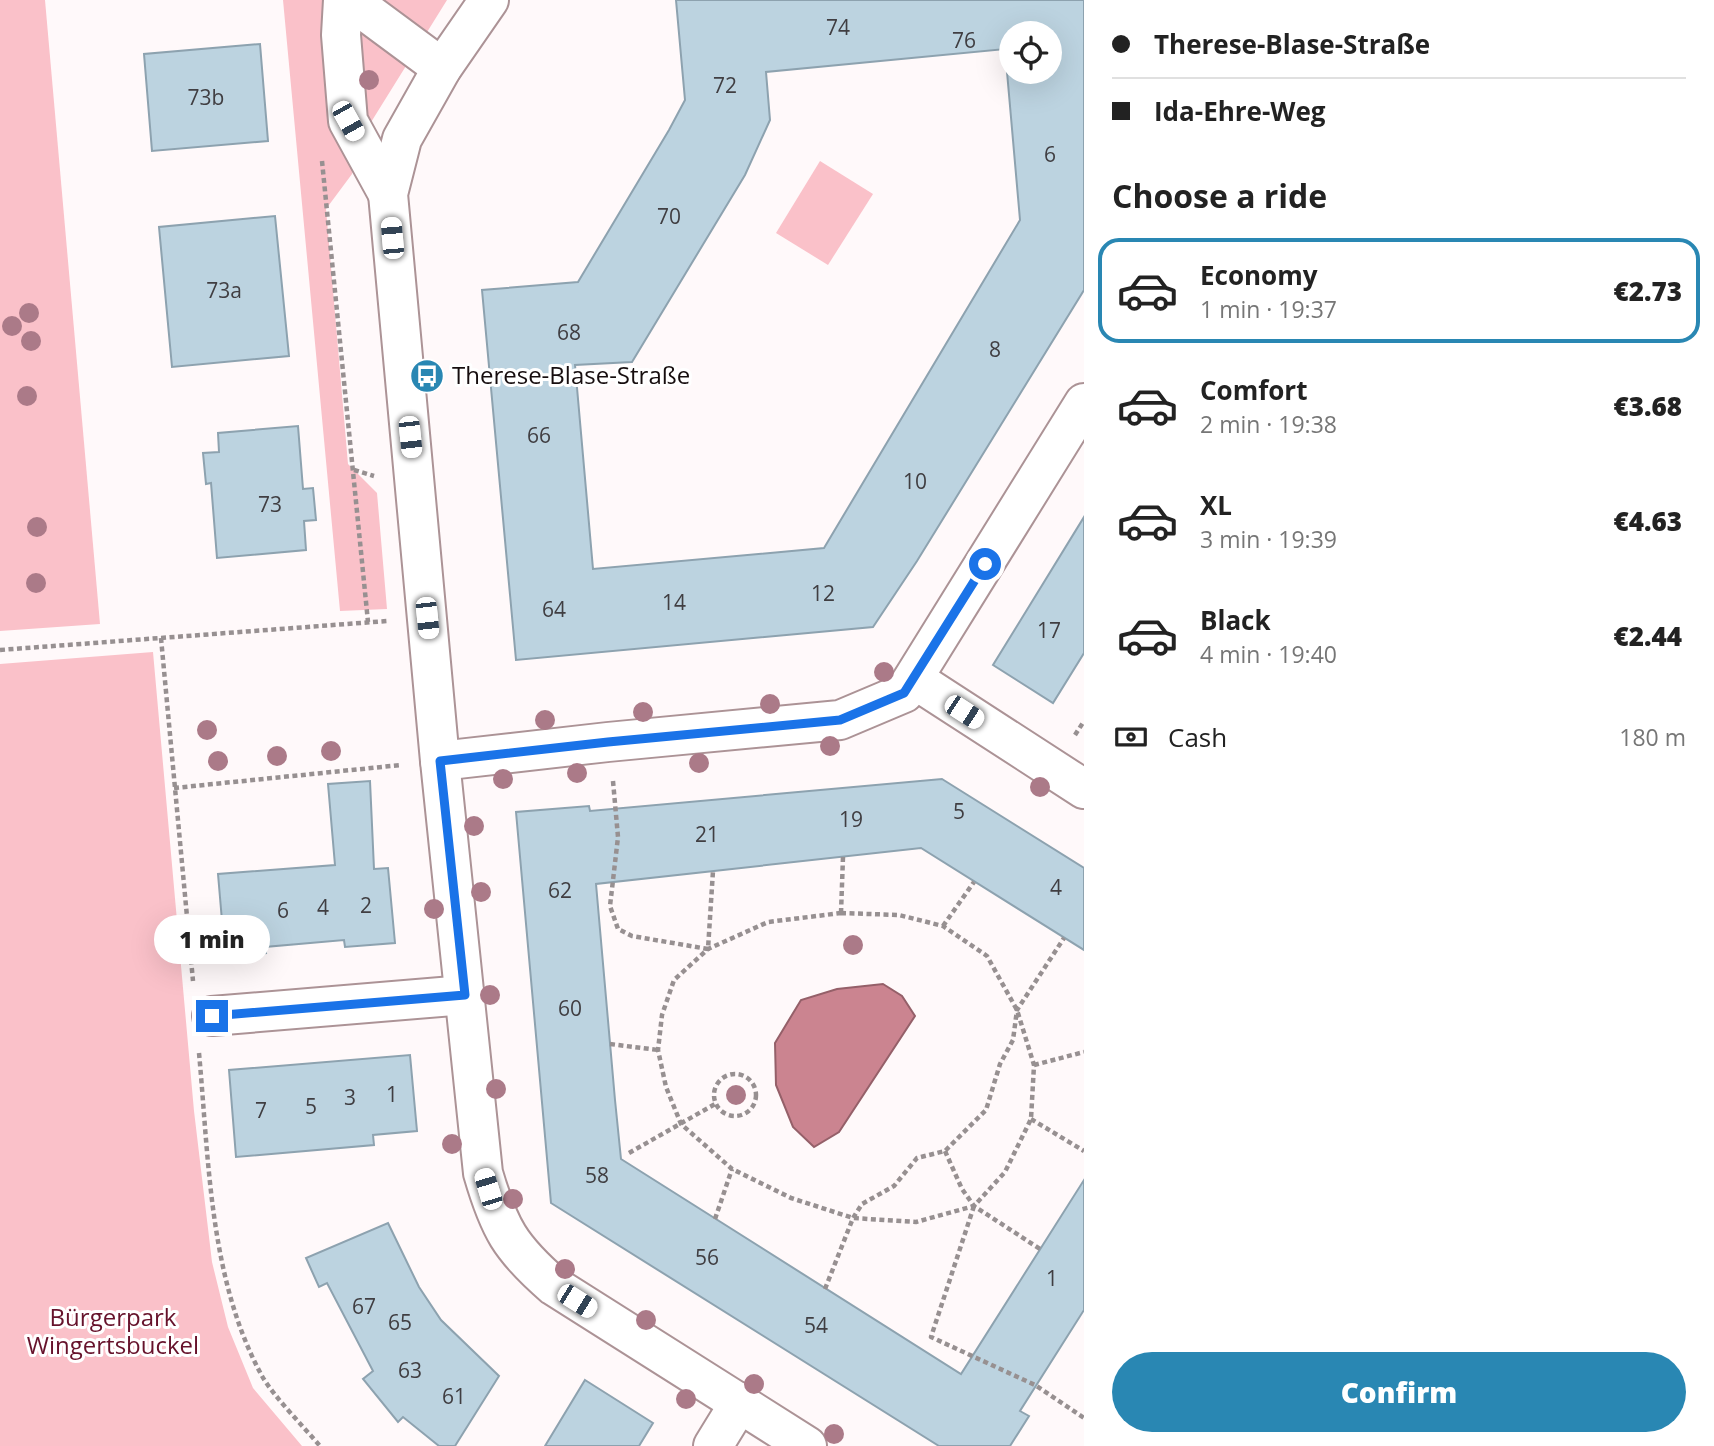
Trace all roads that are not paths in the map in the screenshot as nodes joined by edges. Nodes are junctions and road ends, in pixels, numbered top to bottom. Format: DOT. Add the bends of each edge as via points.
graph roads {
  1 [pos="342,0"];
  2 [pos="360,0"];
  3 [pos="489,0"];
  4 [pos="442,68"];
  5 [pos="388,194"];
  6 [pos="1084,403"];
  7 [pos="914,678"];
  8 [pos="440,761"];
  9 [pos="1084,789"];
  10 [pos="465,995"];
  11 [pos="212,1016"];
  12 [pos="740,1402"];
  13 [pos="713,1446"];
  14 [pos="807,1446"];
  1 -- 5 [label="street" via="348,121"];
  2 -- 4 [label="street" via="365,11"];
  3 -- 4 [label="street"];
  4 -- 5 [label="street" via="402,139"];
  5 -- 8 [label="street"];
  6 -- 7 [label="street"];
  7 -- 8 [label="street" via="904,693 840,720"];
  7 -- 9 [label="street"];
  8 -- 10 [label="street"];
  10 -- 11 [label="street"];
  10 -- 12 [label="street" via="483,1173 507,1238 554,1286"];
  12 -- 13 [label="street"];
  12 -- 14 [label="street"];
}
